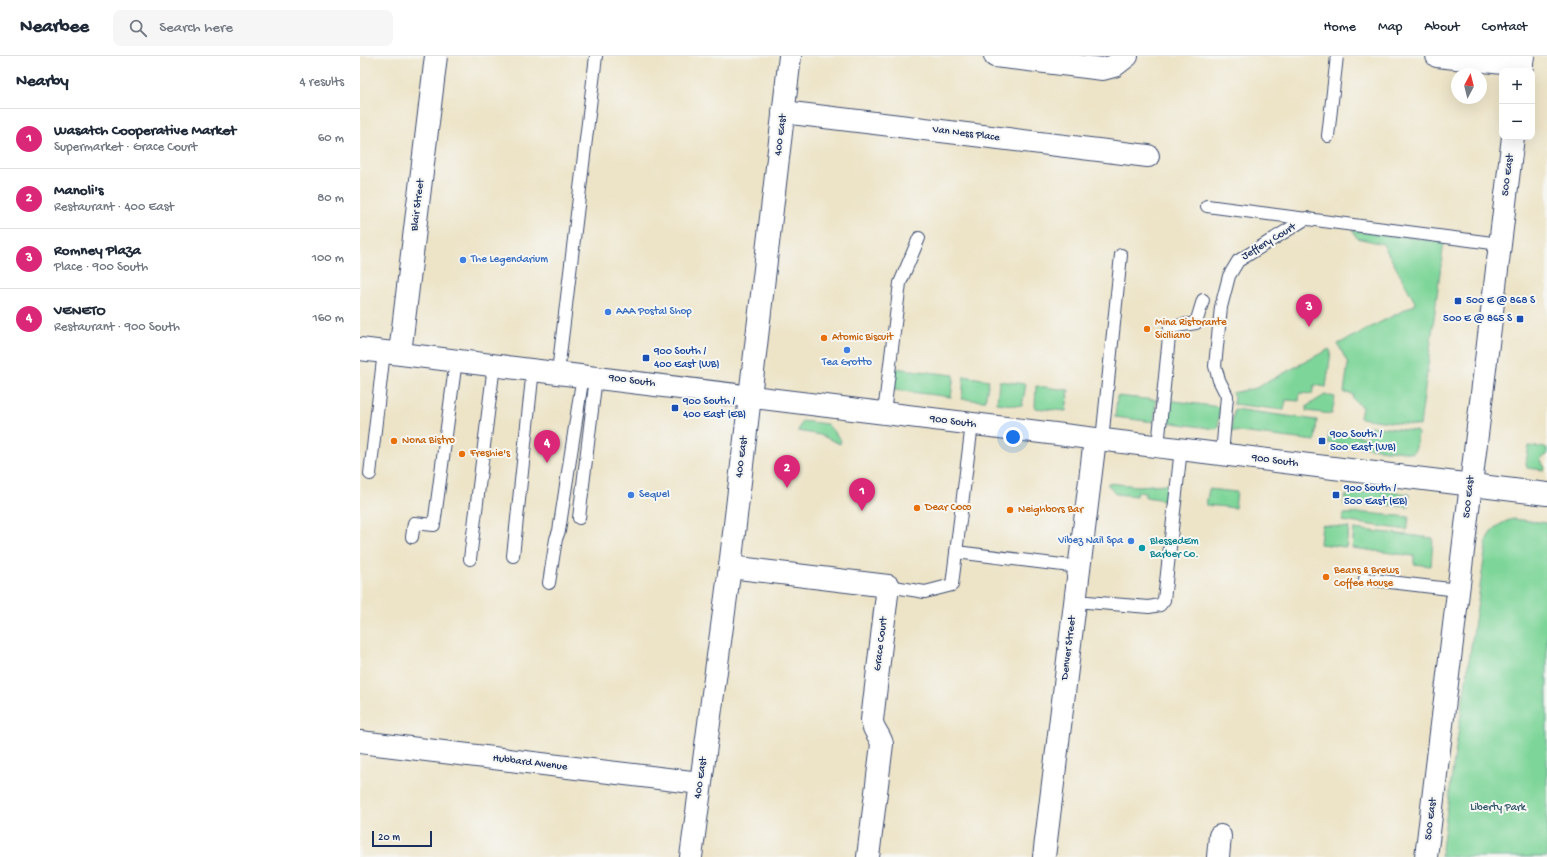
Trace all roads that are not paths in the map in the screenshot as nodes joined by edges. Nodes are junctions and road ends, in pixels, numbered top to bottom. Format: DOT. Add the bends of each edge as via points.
graph roads {
  1 [pos="436,56"];
  2 [pos="596,56"];
  3 [pos="790,56"];
  4 [pos="995,56"];
  5 [pos="1127,56"];
  6 [pos="1337,56"];
  7 [pos="1436,56"];
  8 [pos="1522,64"];
  9 [pos="783,112"];
  10 [pos="1328,136"];
  11 [pos="1513,140"];
  12 [pos="1148,156"];
  13 [pos="1207,206"];
  14 [pos="1308,218"];
  15 [pos="919,238"];
  16 [pos="1500,244"];
  17 [pos="1121,254"];
  18 [pos="1203,300"];
  19 [pos="360,349"];
  20 [pos="392,352"];
  21 [pos="456,360"];
  22 [pos="494,365"];
  23 [pos="533,369"];
  24 [pos="558,372"];
  25 [pos="589,376"];
  26 [pos="749,396"];
  27 [pos="884,413"];
  28 [pos="972,424"];
  29 [pos="1099,440"];
  30 [pos="1158,446"];
  31 [pos="1181,449"];
  32 [pos="1222,455"];
  33 [pos="370,474"];
  34 [pos="1470,484"];
  35 [pos="1547,494"];
  36 [pos="579,518"];
  37 [pos="412,537"];
  38 [pos="956,552"];
  39 [pos="513,556"];
  40 [pos="470,559"];
  41 [pos="730,567"];
  42 [pos="1079,567"];
  43 [pos="1365,579"];
  44 [pos="549,583"];
  45 [pos="888,586"];
  46 [pos="1458,590"];
  47 [pos="1075,601"];
  48 [pos="360,742"];
  49 [pos="700,783"];
  50 [pos="1220,836"];
  51 [pos="691,857"];
  52 [pos="868,857"];
  53 [pos="1044,857"];
  54 [pos="1218,857"];
  55 [pos="1426,857"];
  1 -- 20 [label="street, Blair Street"];
  2 -- 24 [label="lane"];
  3 -- 9 [label="street, 400 East"];
  4 -- 5 [label="street" via="1103,69 1114,66"];
  6 -- 10 [label="lane"];
  7 -- 8 [label="street"];
  9 -- 12 [label="street, Van Ness Place"];
  9 -- 26 [label="street, 400 East"];
  11 -- 16 [label="street, 500 East"];
  13 -- 14 [label="lane"];
  14 -- 16 [label="lane"];
  14 -- 32 [label="lane, Jeffery Court" via="1238,261 1228,276 1221,307 1215,366 1227,396"];
  15 -- 27 [label="lane" via="900,283"];
  16 -- 34 [label="street, 500 East"];
  17 -- 29 [label="lane"];
  18 -- 30 [label="lane" via="1196,322 1170,327"];
  19 -- 20 [label="street, 900 South"];
  20 -- 21 [label="street, 900 South"];
  20 -- 33 [label="lane"];
  21 -- 22 [label="street, 900 South"];
  21 -- 37 [label="lane" via="434,525 414,523"];
  22 -- 23 [label="street, 900 South"];
  22 -- 40 [label="lane"];
  23 -- 24 [label="street, 900 South"];
  23 -- 39 [label="lane"];
  24 -- 25 [label="street, 900 South"];
  25 -- 26 [label="street, 900 South"];
  25 -- 36 [label="lane"];
  25 -- 44 [label="lane"];
  26 -- 27 [label="street, 900 South"];
  26 -- 41 [label="street, 400 East"];
  27 -- 28 [label="street, 900 South"];
  28 -- 29 [label="street, 900 South"];
  28 -- 38 [label="lane"];
  29 -- 30 [label="street, 900 South"];
  29 -- 42 [label="street, Denver Street"];
  30 -- 31 [label="street, 900 South"];
  31 -- 32 [label="street, 900 South"];
  31 -- 47 [label="lane" via="1164,600 1160,605 1149,607"];
  32 -- 34 [label="street, 900 South"];
  34 -- 35 [label="street, 900 South"];
  34 -- 46 [label="street, 500 East"];
  38 -- 42 [label="lane"];
  38 -- 45 [label="lane" via="952,585 925,592"];
  41 -- 45 [label="street"];
  41 -- 49 [label="street, 400 East"];
  42 -- 47 [label="street, Denver Street"];
  43 -- 46 [label="lane"];
  45 -- 52 [label="street, Grace Court" via="872,720 882,744"];
  46 -- 55 [label="street, 500 East"];
  47 -- 53 [label="street, Denver Street"];
  48 -- 49 [label="street, Hubbard Avenue"];
  49 -- 51 [label="street, 400 East"];
  50 -- 54 [label="street"];
}
